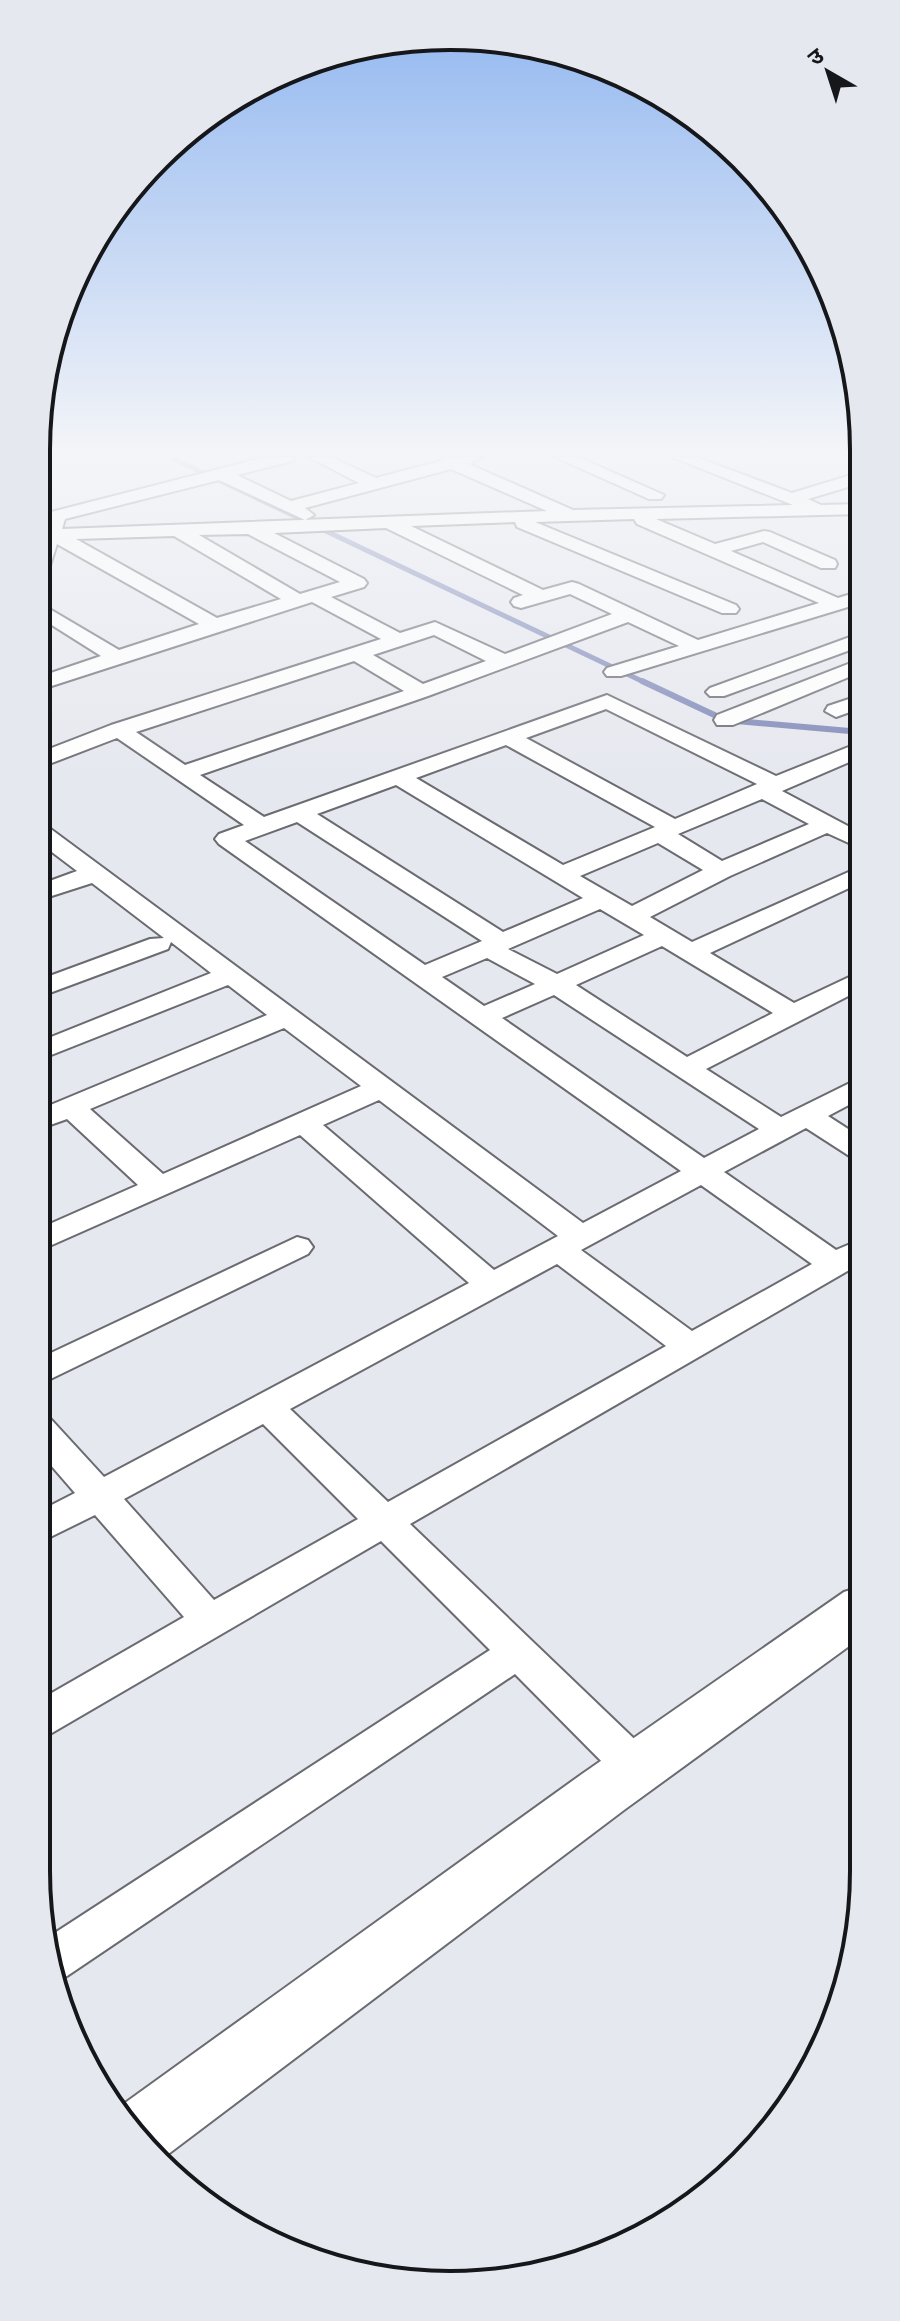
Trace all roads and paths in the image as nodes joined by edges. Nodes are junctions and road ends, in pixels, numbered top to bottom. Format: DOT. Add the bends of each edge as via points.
graph roads {
  1 [pos="102,565"];
  2 [pos="245,565"];
  3 [pos="323,565"];
  4 [pos="477,565"];
  5 [pos="629,565"];
  6 [pos="746,565"];
  7 [pos="643,571"];
  8 [pos="582,592"];
  9 [pos="542,597"];
  10 [pos="309,599"];
  11 [pos="850,601"];
  12 [pos="521,602"];
  13 [pos="839,605"];
  14 [pos="729,609"];
  15 [pos="632,614"];
  16 [pos="50,616"];
  17 [pos="780,622"];
  18 [pos="215,625"];
  19 [pos="398,640"];
  20 [pos="850,643"];
  21 [pos="697,647"];
  22 [pos="836,648"];
  23 [pos="356,653"];
  24 [pos="116,657"];
  25 [pos="505,662"];
  26 [pos="850,669"];
  27 [pos="614,672"];
  28 [pos="50,680"];
  29 [pos="421,692"];
  30 [pos="717,692"];
  31 [pos="850,705"];
  32 [pos="836,711"];
  33 [pos="725,720"];
  34 [pos="119,730"];
  35 [pos="508,737"];
  36 [pos="850,756"];
  37 [pos="50,757"];
  38 [pos="183,773"];
  39 [pos="398,777"];
  40 [pos="770,787"];
  41 [pos="299,813"];
  42 [pos="826,825"];
  43 [pos="261,826"];
  44 [pos="666,830"];
  45 [pos="850,837"];
  46 [pos="50,839"];
  47 [pos="721,871"];
  48 [pos="95,873"];
  49 [pos="561,875"];
  50 [pos="850,879"];
  51 [pos="50,889"];
  52 [pos="602,899"];
  53 [pos="631,917"];
  54 [pos="664,936"];
  55 [pos="159,944"];
  56 [pos="494,945"];
  57 [pos="691,952"];
  58 [pos="230,975"];
  59 [pos="423,976"];
  60 [pos="556,984"];
  61 [pos="50,985"];
  62 [pos="850,985"];
  63 [pos="794,1014"];
  64 [pos="286,1017"];
  65 [pos="482,1017"];
  66 [pos="50,1047"];
  67 [pos="686,1068"];
  68 [pos="381,1088"];
  69 [pos="850,1093"];
  70 [pos="71,1107"];
  71 [pos="50,1115"];
  72 [pos="303,1123"];
  73 [pos="795,1123"];
  74 [pos="850,1146"];
  75 [pos="705,1173"];
  76 [pos="159,1187"];
  77 [pos="50,1236"];
  78 [pos="571,1244"];
  79 [pos="297,1247"];
  80 [pos="849,1257"];
  81 [pos="493,1286"];
  82 [pos="691,1347"];
  83 [pos="50,1367"];
  84 [pos="267,1407"];
  85 [pos="50,1441"];
  86 [pos="99,1497"];
  87 [pos="383,1521"];
  88 [pos="50,1523"];
  89 [pos="850,1616"];
  90 [pos="210,1621"];
  91 [pos="517,1652"];
  92 [pos="50,1714"];
  93 [pos="636,1768"];
  94 [pos="59,1955"];
  95 [pos="145,2130"];
  1 -- 18 [label="street"];
  2 -- 10 [label="street"];
  3 -- 10 [label="street" via="357,583"];
  4 -- 9 [label="street"];
  5 -- 7 [label="street"];
  6 -- 13 [label="street"];
  7 -- 8 [label="street"];
  7 -- 14 [label="street"];
  8 -- 9 [label="street" via="572,588"];
  8 -- 15 [label="street"];
  9 -- 12 [label="street"];
  10 -- 18 [label="street"];
  10 -- 19 [label="street"];
  11 -- 13 [label="street"];
  13 -- 17 [label="street"];
  15 -- 21 [label="street"];
  15 -- 25 [label="street"];
  16 -- 24 [label="street"];
  17 -- 21 [label="street"];
  17 -- 22 [label="street"];
  18 -- 24 [label="street"];
  19 -- 23 [label="street"];
  19 -- 25 [label="street" via="435,628"];
  20 -- 22 [label="street"];
  21 -- 27 [label="street"];
  22 -- 30 [label="street"];
  23 -- 29 [label="street"];
  23 -- 34 [label="street"];
  24 -- 28 [label="street"];
  25 -- 29 [label="street"];
  26 -- 33 [label="street"];
  29 -- 38 [label="street"];
  31 -- 32 [label="street"];
  34 -- 37 [label="street"];
  34 -- 38 [label="street"];
  35 -- 39 [label="street"];
  35 -- 40 [label="street" via="607,701"];
  35 -- 44 [label="street"];
  36 -- 40 [label="street"];
  38 -- 43 [label="street"];
  39 -- 41 [label="street"];
  39 -- 49 [label="street"];
  40 -- 42 [label="street"];
  40 -- 44 [label="street"];
  41 -- 43 [label="street"];
  41 -- 56 [label="street"];
  42 -- 45 [label="street"];
  42 -- 47 [label="street"];
  43 -- 59 [label="street" via="227,839"];
  44 -- 47 [label="street"];
  44 -- 49 [label="street"];
  46 -- 48 [label="street"];
  47 -- 53 [label="street"];
  48 -- 51 [label="street"];
  48 -- 58 [label="street"];
  49 -- 52 [label="street"];
  50 -- 57 [label="street"];
  52 -- 53 [label="street"];
  52 -- 56 [label="street"];
  53 -- 54 [label="street"];
  54 -- 57 [label="street"];
  54 -- 60 [label="street"];
  55 -- 61 [label="street"];
  56 -- 59 [label="street"];
  56 -- 60 [label="street"];
  57 -- 63 [label="street"];
  58 -- 64 [label="street"];
  58 -- 66 [label="street"];
  59 -- 65 [label="street"];
  60 -- 65 [label="street"];
  60 -- 67 [label="street"];
  62 -- 63 [label="street"];
  63 -- 67 [label="street"];
  64 -- 68 [label="street"];
  64 -- 70 [label="street"];
  65 -- 75 [label="street"];
  67 -- 73 [label="street"];
  68 -- 72 [label="street"];
  68 -- 78 [label="street"];
  69 -- 73 [label="street"];
  70 -- 71 [label="street"];
  70 -- 76 [label="street"];
  72 -- 76 [label="street"];
  72 -- 81 [label="street"];
  73 -- 74 [label="street"];
  73 -- 75 [label="street"];
  75 -- 78 [label="street"];
  75 -- 80 [label="street"];
  76 -- 77 [label="street"];
  78 -- 81 [label="street"];
  78 -- 82 [label="street"];
  79 -- 83 [label="street"];
  80 -- 82 [label="street"];
  81 -- 84 [label="street"];
  82 -- 87 [label="street"];
  84 -- 86 [label="street"];
  84 -- 87 [label="street"];
  85 -- 86 [label="street"];
  86 -- 88 [label="street"];
  86 -- 90 [label="street"];
  87 -- 90 [label="street"];
  87 -- 91 [label="street"];
  89 -- 93 [label="street"];
  90 -- 92 [label="street"];
  91 -- 93 [label="street"];
  91 -- 94 [label="street"];
  93 -- 95 [label="street"];
}
